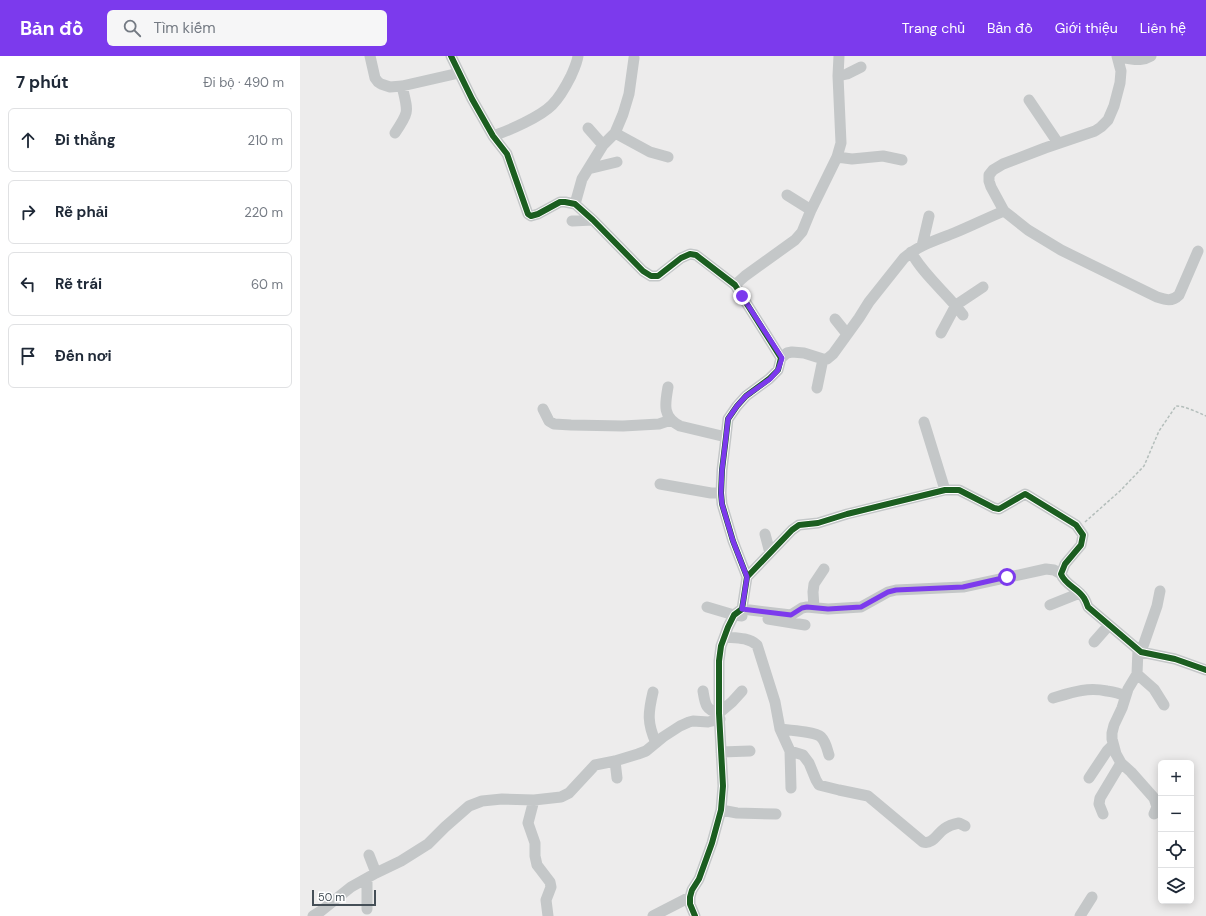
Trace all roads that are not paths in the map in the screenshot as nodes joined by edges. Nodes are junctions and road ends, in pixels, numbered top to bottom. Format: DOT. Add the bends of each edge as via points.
graph roads {
  1 [pos="370,56"];
  2 [pos="451,56"];
  3 [pos="578,56"];
  4 [pos="840,56"];
  5 [pos="1151,56"];
  6 [pos="634,58"];
  7 [pos="1121,58"];
  8 [pos="861,67"];
  9 [pos="460,73"];
  10 [pos="838,76"];
  11 [pos="402,86"];
  12 [pos="1029,100"];
  13 [pos="588,128"];
  14 [pos="395,133"];
  15 [pos="615,133"];
  16 [pos="492,136"];
  17 [pos="1058,143"];
  18 [pos="603,145"];
  19 [pos="668,156"];
  20 [pos="838,157"];
  21 [pos="902,160"];
  22 [pos="617,162"];
  23 [pos="588,169"];
  24 [pos="787,195"];
  25 [pos="574,204"];
  26 [pos="811,210"];
  27 [pos="1004,211"];
  28 [pos="928,216"];
  29 [pos="593,220"];
  30 [pos="572,221"];
  31 [pos="922,246"];
  32 [pos="1198,251"];
  33 [pos="911,252"];
  34 [pos="734,285"];
  35 [pos="983,287"];
  36 [pos="956,305"];
  37 [pos="963,315"];
  38 [pos="835,319"];
  39 [pos="941,333"];
  40 [pos="847,334"];
  41 [pos="782,358"];
  42 [pos="822,359"];
  43 [pos="668,387"];
  44 [pos="816,388"];
  45 [pos="543,409"];
  46 [pos="671,420"];
  47 [pos="924,422"];
  48 [pos="726,437"];
  49 [pos="660,484"];
  50 [pos="945,490"];
  51 [pos="721,493"];
  52 [pos="765,534"];
  53 [pos="770,553"];
  54 [pos="824,569"];
  55 [pos="1061,574"];
  56 [pos="747,577"];
  57 [pos="1160,592"];
  58 [pos="1080,593"];
  59 [pos="1050,605"];
  60 [pos="707,607"];
  61 [pos="814,608"];
  62 [pos="738,612"];
  63 [pos="805,625"];
  64 [pos="1109,625"];
  65 [pos="724,637"];
  66 [pos="1094,642"];
  67 [pos="1139,650"];
  68 [pos="1206,670"];
  69 [pos="1136,674"];
  70 [pos="703,691"];
  71 [pos="742,691"];
  72 [pos="653,692"];
  73 [pos="1125,696"];
  74 [pos="1054,698"];
  75 [pos="1164,705"];
  76 [pos="719,716"];
  77 [pos="780,729"];
  78 [pos="656,743"];
  79 [pos="1113,745"];
  80 [pos="750,751"];
  81 [pos="790,751"];
  82 [pos="721,752"];
  83 [pos="829,755"];
  84 [pos="615,761"];
  85 [pos="1121,763"];
  86 [pos="617,778"];
  87 [pos="1089,778"];
  88 [pos="791,788"];
  89 [pos="534,800"];
  90 [pos="721,810"];
  91 [pos="776,814"];
  92 [pos="1103,814"];
  93 [pos="1154,814"];
  94 [pos="965,826"];
  95 [pos="369,855"];
  96 [pos="372,876"];
  97 [pos="690,897"];
  98 [pos="1092,898"];
  99 [pos="367,909"];
  100 [pos="313,916"];
  101 [pos="548,916"];
  102 [pos="653,916"];
  103 [pos="695,916"];
  104 [pos="1080,916"];
  1 -- 11 [label="street" via="378,82 390,87"];
  2 -- 9 [label="street"];
  3 -- 16 [label="street" via="570,78 552,105 521,124"];
  4 -- 10 [label="street"];
  5 -- 7 [label="street" via="1145,60"];
  6 -- 15 [label="street" via="629,94"];
  7 -- 17 [label="street" via="1120,83 1108,120 1095,131"];
  8 -- 10 [label="street"];
  9 -- 11 [label="street"];
  9 -- 16 [label="street"];
  10 -- 20 [label="street" via="841,143"];
  11 -- 14 [label="street" via="407,107 406,115"];
  12 -- 17 [label="street"];
  13 -- 18 [label="street"];
  15 -- 18 [label="street"];
  15 -- 19 [label="street" via="650,152"];
  16 -- 25 [label="street" via="507,154 529,215 538,214 560,202"];
  17 -- 27 [label="street" via="1013,159 989,175 991,188"];
  18 -- 23 [label="street"];
  20 -- 21 [label="street" via="852,159 883,156"];
  20 -- 26 [label="street"];
  22 -- 23 [label="street"];
  23 -- 25 [label="street" via="582,178"];
  24 -- 26 [label="street"];
  25 -- 29 [label="street"];
  26 -- 34 [label="street" via="802,232 795,240"];
  27 -- 31 [label="street"];
  27 -- 32 [label="street" via="1028,230 1061,250 1166,300 1176,299 1180,295"];
  28 -- 31 [label="street"];
  29 -- 30 [label="street"];
  29 -- 34 [label="street" via="651,276 658,276 690,254 696,255"];
  31 -- 33 [label="street"];
  33 -- 36 [label="street" via="926,274"];
  33 -- 40 [label="street" via="869,302"];
  34 -- 41 [label="street"];
  35 -- 36 [label="street"];
  36 -- 37 [label="street"];
  36 -- 39 [label="street"];
  38 -- 40 [label="street"];
  40 -- 42 [label="street" via="833,354 827,359"];
  41 -- 42 [label="street" via="792,352"];
  41 -- 48 [label="street" via="778,370 770,379 746,396 737,406 728,419"];
  42 -- 44 [label="street"];
  43 -- 46 [label="street" via="666,410"];
  45 -- 46 [label="street" via="548,421 571,426 659,424"];
  46 -- 48 [label="street" via="680,426"];
  47 -- 50 [label="street"];
  48 -- 51 [label="street"];
  49 -- 51 [label="street"];
  50 -- 53 [label="street" via="847,514 818,524 799,525"];
  50 -- 55 [label="street" via="959,490 999,509 1025,494 1076,524 1083,535 1081,545 1065,564"];
  51 -- 56 [label="street" via="733,541"];
  52 -- 53 [label="street"];
  53 -- 56 [label="street"];
  54 -- 61 [label="street" via="814,584"];
  55 -- 58 [label="street"];
  55 -- 61 [label="street" via="1046,569 963,587 896,590 861,607"];
  56 -- 62 [label="street"];
  57 -- 67 [label="street"];
  58 -- 59 [label="street"];
  58 -- 64 [label="street" via="1088,607"];
  60 -- 62 [label="street"];
  61 -- 62 [label="street" via="802,608 791,615"];
  62 -- 63 [label="street"];
  62 -- 65 [label="street"];
  64 -- 66 [label="street"];
  64 -- 67 [label="street"];
  65 -- 76 [label="street" via="719,661"];
  65 -- 77 [label="street" via="753,641 757,645 776,702"];
  67 -- 68 [label="street"];
  67 -- 69 [label="street"];
  69 -- 73 [label="street"];
  69 -- 75 [label="street" via="1154,689"];
  70 -- 76 [label="street" via="706,704"];
  71 -- 76 [label="street"];
  72 -- 78 [label="street" via="648,718"];
  73 -- 74 [label="street" via="1097,689 1081,690"];
  73 -- 79 [label="street" via="1112,732"];
  76 -- 78 [label="street" via="708,722 689,722"];
  76 -- 82 [label="street"];
  77 -- 81 [label="street"];
  77 -- 83 [label="street" via="811,733 821,737"];
  78 -- 84 [label="street" via="646,751"];
  79 -- 85 [label="street"];
  79 -- 87 [label="street" via="1106,751"];
  80 -- 82 [label="street"];
  81 -- 88 [label="street"];
  81 -- 94 [label="street" via="803,755 819,785 868,796 923,842 930,842 952,825 959,823"];
  82 -- 90 [label="street"];
  84 -- 86 [label="street"];
  84 -- 89 [label="street" via="595,765 569,793 561,797"];
  85 -- 92 [label="street" via="1100,798 1098,804"];
  85 -- 93 [label="street" via="1154,798 1157,807"];
  89 -- 96 [label="street" via="502,799 482,801 469,806 428,844"];
  89 -- 101 [label="street" via="528,823 535,843 537,865 550,882 551,887 546,900"];
  90 -- 91 [label="street"];
  90 -- 97 [label="street" via="712,843"];
  95 -- 96 [label="street"];
  96 -- 99 [label="street"];
  96 -- 100 [label="street" via="351,887"];
  97 -- 102 [label="street"];
  97 -- 103 [label="street"];
  98 -- 104 [label="street"];
}
